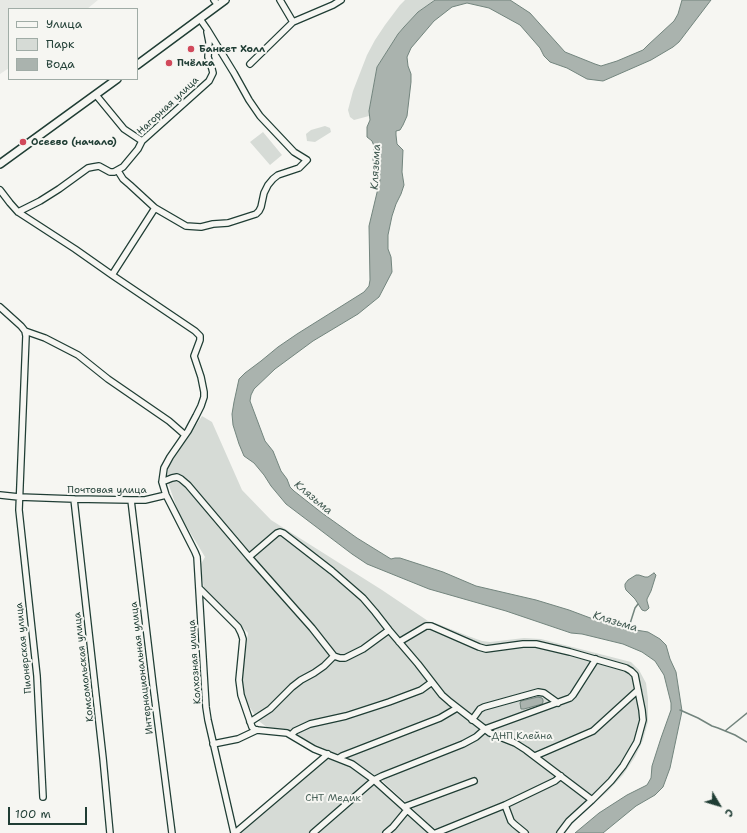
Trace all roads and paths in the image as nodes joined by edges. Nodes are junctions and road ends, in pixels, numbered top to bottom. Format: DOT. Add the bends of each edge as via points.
graph roads {
  1 [pos="225,0"];
  2 [pos="280,0"];
  3 [pos="341,0"];
  4 [pos="216,3"];
  5 [pos="200,19"];
  6 [pos="292,22"];
  7 [pos="207,29"];
  8 [pos="138,64"];
  9 [pos="250,64"];
  10 [pos="116,80"];
  11 [pos="96,95"];
  12 [pos="142,141"];
  13 [pos="0,164"];
  14 [pos="118,171"];
  15 [pos="0,190"];
  16 [pos="156,208"];
  17 [pos="18,212"];
  18 [pos="112,275"];
  19 [pos="0,307"];
  20 [pos="25,331"];
  21 [pos="187,433"];
  22 [pos="162,482"];
  23 [pos="0,495"];
  24 [pos="166,496"];
  25 [pos="19,497"];
  26 [pos="74,499"];
  27 [pos="131,500"];
  28 [pos="249,557"];
  29 [pos="199,588"];
  30 [pos="389,630"];
  31 [pos="399,642"];
  32 [pos="334,656"];
  33 [pos="596,659"];
  34 [pos="432,682"];
  35 [pos="638,690"];
  36 [pos="558,703"];
  37 [pos="457,708"];
  38 [pos="472,720"];
  39 [pos="250,722"];
  40 [pos="485,729"];
  41 [pos="257,730"];
  42 [pos="291,735"];
  43 [pos="213,744"];
  44 [pos="328,754"];
  45 [pos="535,756"];
  46 [pos="338,758"];
  47 [pos="561,776"];
  48 [pos="374,780"];
  49 [pos="474,780"];
  50 [pos="43,797"];
  51 [pos="592,800"];
  52 [pos="505,805"];
  53 [pos="406,808"];
  54 [pos="110,833"];
  55 [pos="172,833"];
  56 [pos="234,833"];
  57 [pos="314,833"];
  58 [pos="386,833"];
  59 [pos="433,833"];
  60 [pos="436,833"];
  61 [pos="525,833"];
  62 [pos="560,833"];
  1 -- 4 [label="main road"];
  2 -- 6 [label="street"];
  3 -- 6 [label="street"];
  4 -- 5 [label="main road"];
  5 -- 7 [label="street"];
  5 -- 8 [label="main road"];
  6 -- 9 [label="street"];
  7 -- 12 [label="street, Нагорная улица" via="208,57 212,69 209,81"];
  7 -- 16 [label="street" via="260,116 294,152 307,160 299,168 284,172 273,179 256,214 228,223 190,227"];
  10 -- 11 [label="main road"];
  11 -- 12 [label="street" via="124,129"];
  11 -- 13 [label="main road"];
  12 -- 14 [label="street, Нагорная улица" via="131,158"];
  14 -- 16 [label="street" via="123,179"];
  14 -- 17 [label="street" via="110,172 99,166 92,166 53,193"];
  15 -- 17 [label="street"];
  16 -- 18 [label="street"];
  17 -- 18 [label="street"];
  18 -- 21 [label="street" via="200,336 194,356 204,397"];
  19 -- 20 [label="street"];
  20 -- 21 [label="street" via="46,338 78,355 108,379"];
  20 -- 25 [label="street, Пионерская улица"];
  21 -- 22 [label="street" via="164,468"];
  22 -- 24 [label="street"];
  22 -- 28 [label="street" via="177,477 182,479"];
  23 -- 25 [label="street, Почтовая улица"];
  24 -- 27 [label="street, Почтовая улица"];
  24 -- 29 [label="street, Колхозная улица" via="197,557"];
  25 -- 26 [label="street, Почтовая улица"];
  25 -- 50 [label="street, Пионерская улица" via="37,676"];
  26 -- 27 [label="street, Почтовая улица"];
  26 -- 54 [label="street, Комсомольская улица"];
  27 -- 55 [label="street, Интернациональная улица"];
  28 -- 30 [label="street" via="277,533 284,533 363,598"];
  28 -- 32 [label="street"];
  29 -- 39 [label="street" via="241,633 239,680"];
  29 -- 43 [label="street, Колхозная улица" via="206,706"];
  30 -- 31 [label="street"];
  30 -- 32 [label="street" via="363,649 345,658"];
  31 -- 33 [label="street" via="426,626 431,626 486,649 536,644"];
  31 -- 34 [label="street"];
  32 -- 39 [label="street" via="324,666 292,687 270,709"];
  33 -- 35 [label="street" via="631,670 635,675"];
  33 -- 36 [label="street" via="573,695"];
  34 -- 37 [label="street"];
  34 -- 42 [label="street" via="421,690 346,716 310,724 295,730"];
  35 -- 45 [label="street" via="594,731"];
  35 -- 51 [label="street" via="642,720 637,742 623,766"];
  36 -- 38 [label="street" via="544,693 538,692 484,707"];
  36 -- 40 [label="street"];
  37 -- 38 [label="street"];
  37 -- 46 [label="street" via="440,718"];
  38 -- 40 [label="street"];
  39 -- 41 [label="street"];
  40 -- 45 [label="street"];
  40 -- 48 [label="street" via="463,744"];
  41 -- 42 [label="street"];
  41 -- 43 [label="street" via="238,739"];
  42 -- 44 [label="street"];
  43 -- 56 [label="street, Колхозная улица"];
  44 -- 46 [label="street"];
  44 -- 56 [label="street, Колхозная улица"];
  45 -- 47 [label="street"];
  46 -- 48 [label="street" via="352,764"];
  47 -- 51 [label="street"];
  47 -- 52 [label="street"];
  48 -- 53 [label="street"];
  48 -- 57 [label="street"];
  49 -- 53 [label="street"];
  51 -- 62 [label="street"];
  52 -- 60 [label="street"];
  52 -- 61 [label="street" via="511,820"];
  53 -- 58 [label="street"];
  53 -- 59 [label="street"];
}
